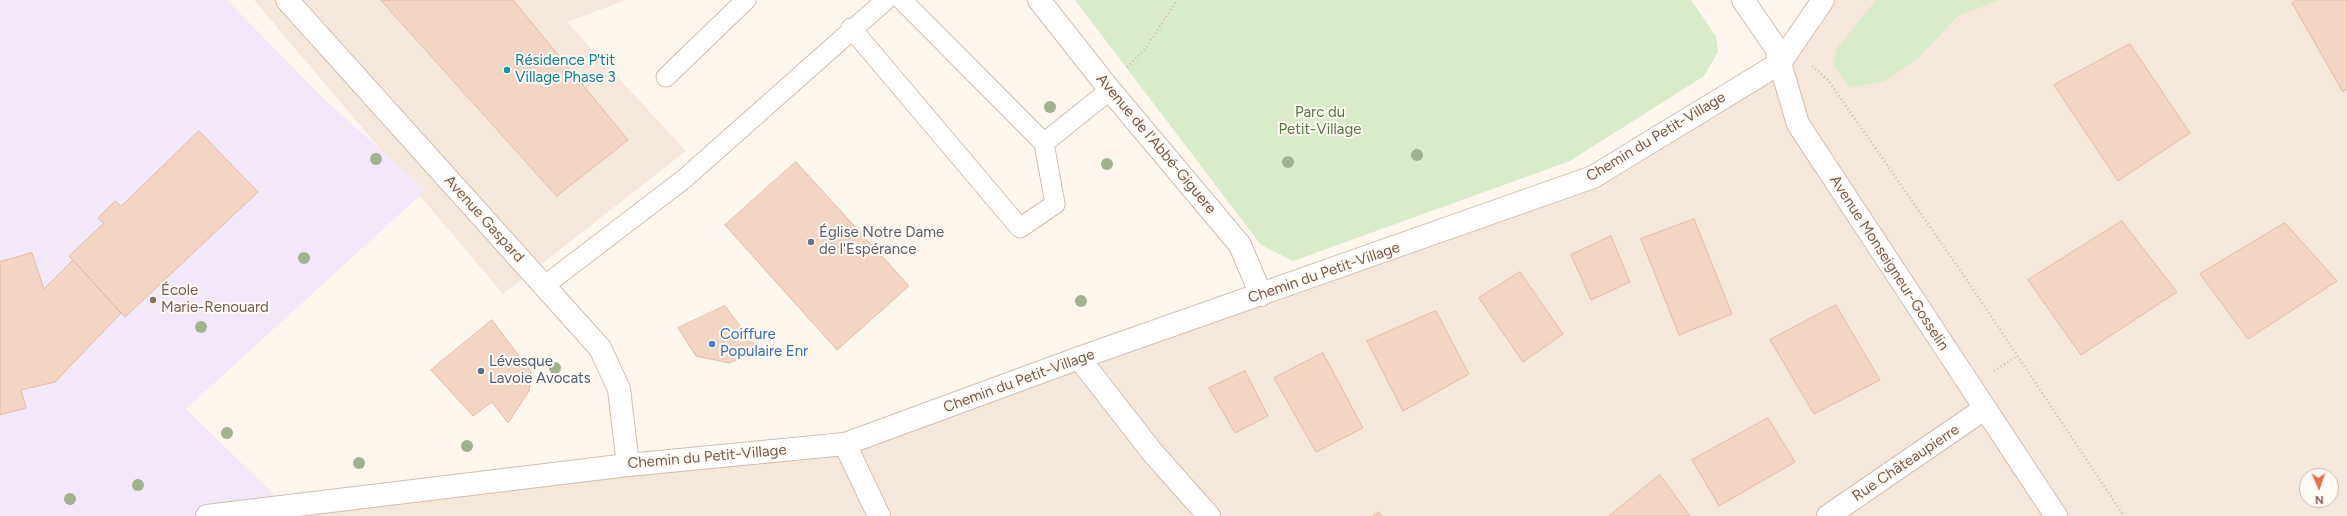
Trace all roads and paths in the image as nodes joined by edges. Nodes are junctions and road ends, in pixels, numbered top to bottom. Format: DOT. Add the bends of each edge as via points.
graph roads {
  1 [pos="746,0"];
  2 [pos="886,0"];
  3 [pos="902,0"];
  4 [pos="1039,0"];
  5 [pos="1177,0"];
  6 [pos="1744,0"];
  7 [pos="1823,0"];
  8 [pos="290,1"];
  9 [pos="851,28"];
  10 [pos="1786,56"];
  11 [pos="666,78"];
  12 [pos="1110,90"];
  13 [pos="1044,143"];
  14 [pos="544,286"];
  15 [pos="1261,295"];
  16 [pos="1079,358"];
  17 [pos="1984,409"];
  18 [pos="845,444"];
  19 [pos="628,465"];
  20 [pos="290,511"];
  21 [pos="206,516"];
  22 [pos="879,516"];
  23 [pos="1209,516"];
  24 [pos="1828,516"];
  25 [pos="2056,516"];
  26 [pos="2124,516"];
  1 -- 11 [label="lane"];
  2 -- 9 [label="lane"];
  3 -- 13 [label="lane"];
  4 -- 12 [label="street, Avenue de l'Abbé-Giguere"];
  5 -- 12 [label="path" via="1146,48 1121,73"];
  6 -- 10 [label="street, Avenue Monseigneur-Gosselin" via="1776,48"];
  7 -- 10 [label="street"];
  8 -- 14 [label="street, Avenue Gaspard"];
  9 -- 13 [label="lane" via="1020,228 1055,204"];
  9 -- 14 [label="lane" via="684,179"];
  10 -- 15 [label="street, Chemin du Petit-Village" via="1593,177"];
  10 -- 17 [label="street, Avenue Monseigneur-Gosselin" via="1798,124"];
  10 -- 26 [label="path" via="1828,80 1969,284"];
  12 -- 13 [label="lane"];
  12 -- 15 [label="street, Avenue de l'Abbé-Giguere" via="1240,245"];
  14 -- 19 [label="street, Avenue Gaspard" via="600,348 619,389"];
  15 -- 16 [label="street, Chemin du Petit-Village"];
  16 -- 18 [label="street, Chemin du Petit-Village"];
  16 -- 23 [label="street" via="1153,453"];
  17 -- 24 [label="street, Rue Châteaupierre"];
  17 -- 25 [label="street, Avenue Monseigneur-Gosselin"];
  18 -- 19 [label="street, Chemin du Petit-Village"];
  18 -- 22 [label="street"];
  19 -- 20 [label="street, Chemin du Petit-Village"];
  20 -- 21 [label="street, Chemin du Petit-Village"];
}
